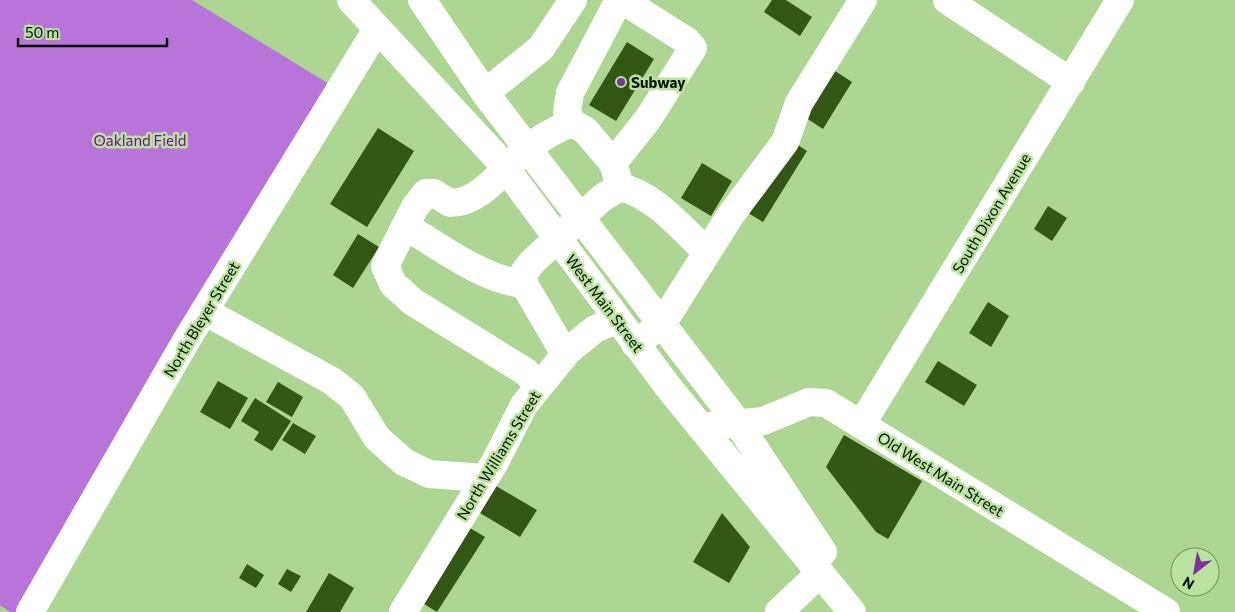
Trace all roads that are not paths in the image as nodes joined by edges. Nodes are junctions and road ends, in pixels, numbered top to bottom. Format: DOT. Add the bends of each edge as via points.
graph roads {
  1 [pos="351,0"];
  2 [pos="422,0"];
  3 [pos="573,0"];
  4 [pos="621,0"];
  5 [pos="863,0"];
  6 [pos="946,0"];
  7 [pos="1120,0"];
  8 [pos="377,29"];
  9 [pos="1070,82"];
  10 [pos="485,93"];
  11 [pos="572,123"];
  12 [pos="527,148"];
  13 [pos="506,168"];
  14 [pos="616,175"];
  15 [pos="582,219"];
  16 [pos="405,226"];
  17 [pos="557,239"];
  18 [pos="707,252"];
  19 [pos="524,284"];
  20 [pos="204,311"];
  21 [pos="616,320"];
  22 [pos="662,324"];
  23 [pos="635,344"];
  24 [pos="564,354"];
  25 [pos="539,386"];
  26 [pos="737,422"];
  27 [pos="861,425"];
  28 [pos="700,427"];
  29 [pos="484,478"];
  30 [pos="820,573"];
  31 [pos="30,612"];
  32 [pos="403,612"];
  33 [pos="780,612"];
  34 [pos="852,612"];
  35 [pos="863,612"];
  36 [pos="1166,612"];
  1 -- 8 [label="main road, West Main Street"];
  2 -- 10 [label="main road"];
  3 -- 10 [label="main road" via="541,48"];
  4 -- 11 [label="main road" via="570,93 567,112"];
  4 -- 14 [label="main road" via="693,48"];
  5 -- 18 [label="main road" via="799,103 785,142"];
  6 -- 9 [label="main road"];
  7 -- 9 [label="main road, South Dixon Avenue"];
  8 -- 13 [label="main road, West Main Street"];
  8 -- 20 [label="main road, North Bleyer Street"];
  9 -- 27 [label="main road, South Dixon Avenue"];
  10 -- 12 [label="main road"];
  11 -- 12 [label="main road" via="552,130"];
  11 -- 14 [label="main road" via="585,130"];
  12 -- 13 [label="main road"];
  12 -- 15 [label="main road"];
  13 -- 16 [label="main road" via="471,199 460,203 450,203 434,193 426,193"];
  13 -- 17 [label="main road, West Main Street"];
  14 -- 15 [label="main road" via="602,198"];
  14 -- 18 [label="main road" via="654,203"];
  15 -- 17 [label="main road"];
  15 -- 22 [label="main road"];
  16 -- 19 [label="main road" via="487,274 505,282"];
  16 -- 25 [label="main road" via="385,266 392,284 413,302 526,372"];
  17 -- 19 [label="main road" via="523,274"];
  17 -- 21 [label="main road, West Main Street"];
  18 -- 22 [label="main road"];
  19 -- 24 [label="main road"];
  20 -- 29 [label="main road" via="332,381 352,397 377,438 404,462 429,474"];
  20 -- 31 [label="main road, North Bleyer Street"];
  21 -- 23 [label="main road, West Main Street"];
  21 -- 24 [label="main road, North Williams Street" via="595,328"];
  22 -- 23 [label="main road"];
  22 -- 26 [label="main road"];
  23 -- 28 [label="main road, West Main Street"];
  24 -- 25 [label="main road, North Williams Street"];
  25 -- 29 [label="main road, North Williams Street" via="524,405"];
  26 -- 27 [label="main road, Old West Main Street" via="763,421 809,402 826,403"];
  26 -- 28 [label="main road, Old West Main Street"];
  26 -- 35 [label="main road"];
  27 -- 36 [label="main road, Old West Main Street"];
  28 -- 30 [label="main road, West Main Street"];
  29 -- 32 [label="main road, North Williams Street"];
  30 -- 33 [label="main road"];
  30 -- 34 [label="main road, West Main Street"];
}
